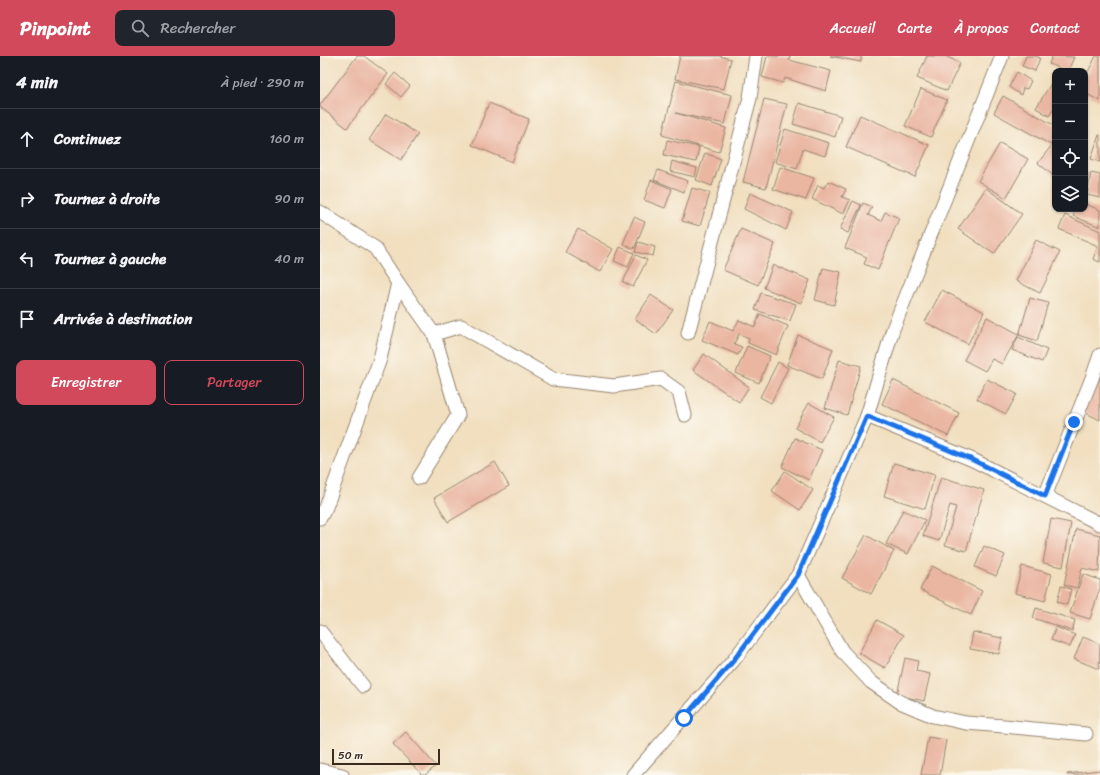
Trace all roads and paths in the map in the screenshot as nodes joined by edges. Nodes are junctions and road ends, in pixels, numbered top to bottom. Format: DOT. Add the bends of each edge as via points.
graph roads {
  1 [pos="756,56"];
  2 [pos="1002,56"];
  3 [pos="320,212"];
  4 [pos="398,283"];
  5 [pos="688,333"];
  6 [pos="434,334"];
  7 [pos="1100,355"];
  8 [pos="685,415"];
  9 [pos="867,416"];
  10 [pos="419,478"];
  11 [pos="1045,496"];
  12 [pos="320,518"];
  13 [pos="1100,524"];
  14 [pos="798,575"];
  15 [pos="320,631"];
  16 [pos="363,686"];
  17 [pos="1086,734"];
  18 [pos="320,770"];
  19 [pos="342,775"];
  20 [pos="633,775"];
  1 -- 5 [label="street" via="750,98"];
  2 -- 9 [label="street" via="893,329"];
  3 -- 4 [label="street" via="375,248"];
  4 -- 6 [label="street"];
  4 -- 12 [label="street" via="380,358"];
  6 -- 8 [label="street" via="461,326 553,379 614,386 661,380 679,392"];
  6 -- 10 [label="street" via="458,415"];
  7 -- 11 [label="street"];
  9 -- 11 [label="street" via="973,460"];
  9 -- 14 [label="street"];
  11 -- 13 [label="street"];
  14 -- 17 [label="street" via="842,651 871,682 900,702 933,716 966,723"];
  14 -- 20 [label="street" via="733,661"];
  15 -- 16 [label="street"];
  18 -- 19 [label="street"];
}
